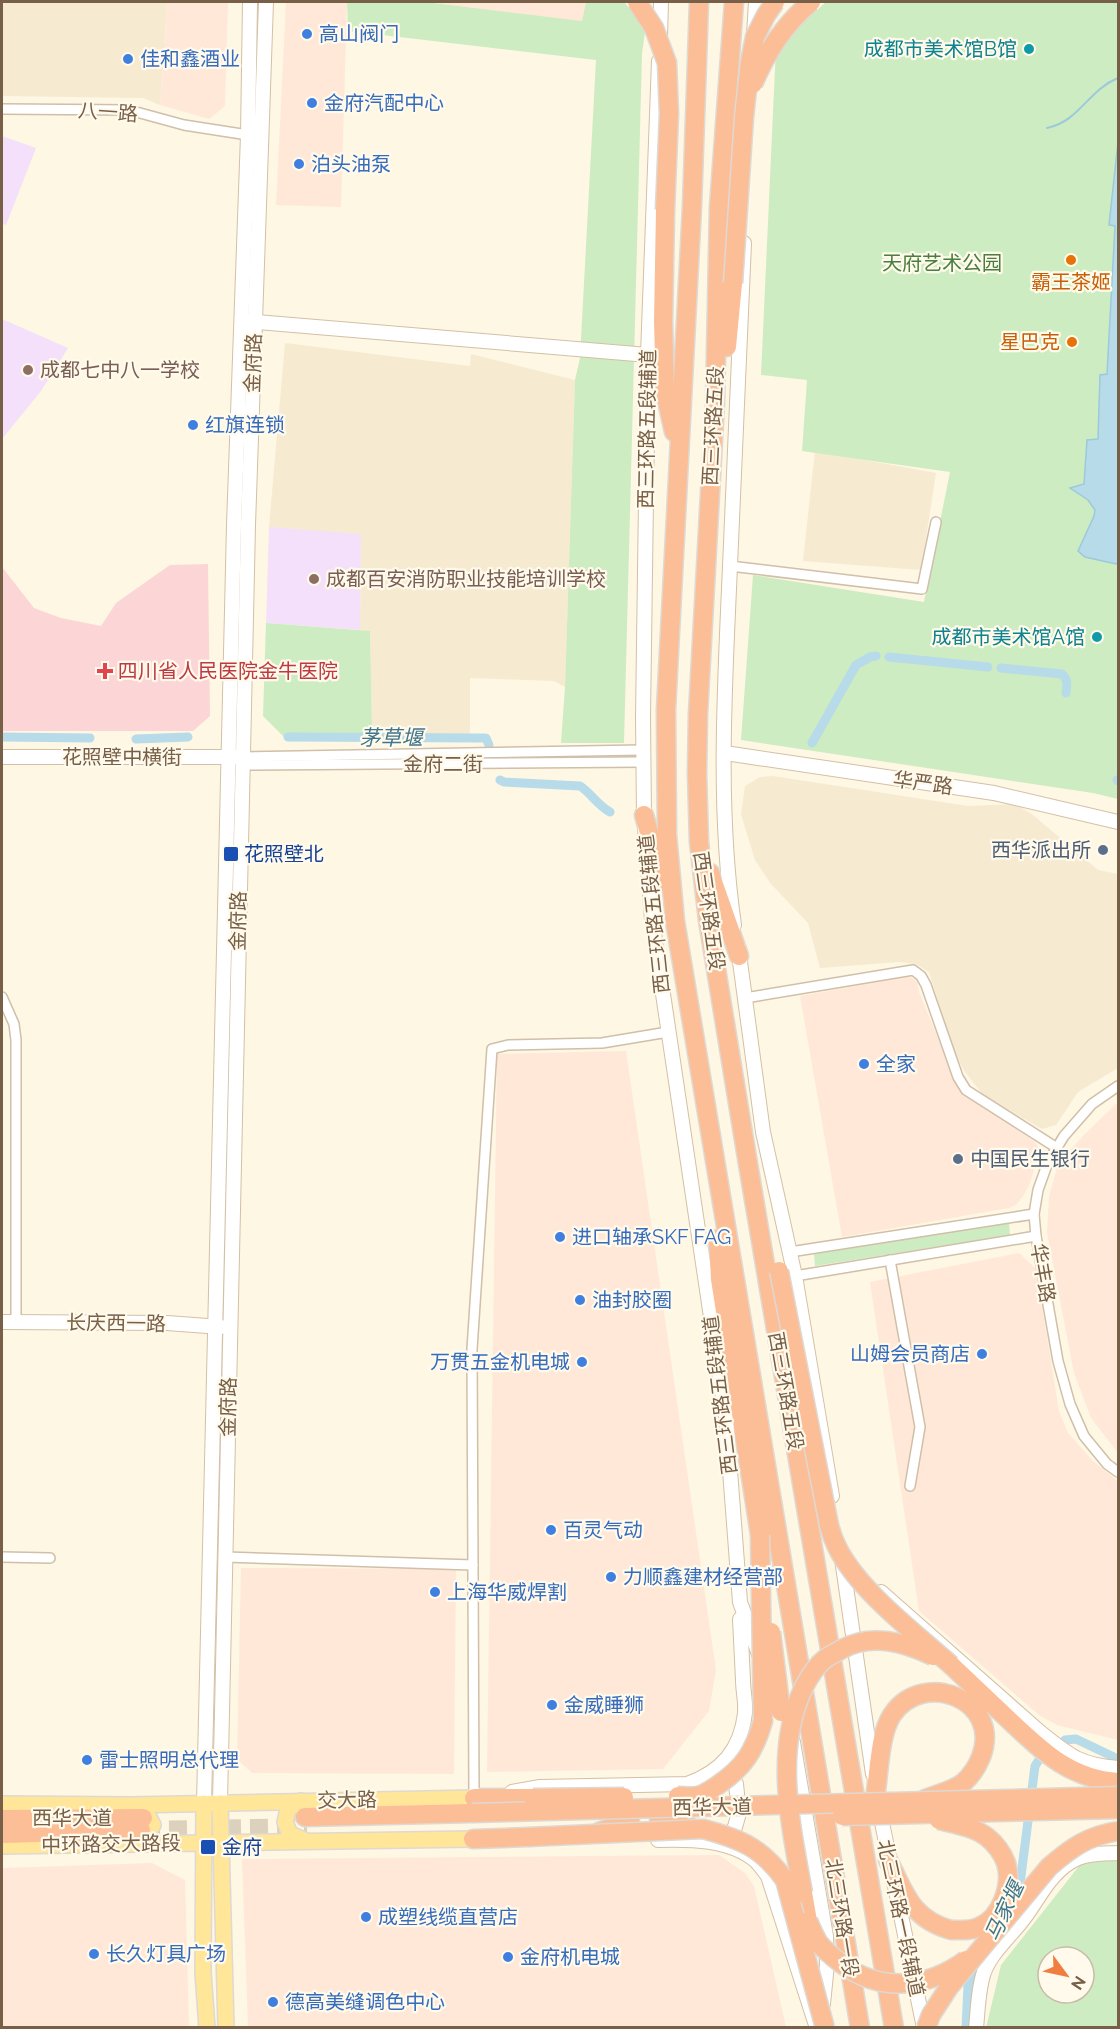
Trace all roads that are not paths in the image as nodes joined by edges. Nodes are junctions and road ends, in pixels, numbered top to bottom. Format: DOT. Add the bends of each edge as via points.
graph roads {
  1 [pos="250,2"];
  2 [pos="266,2"];
  3 [pos="637,2"];
  4 [pos="661,2"];
  5 [pos="699,2"];
  6 [pos="735,2"];
  7 [pos="756,2"];
  8 [pos="775,2"];
  9 [pos="811,2"];
  10 [pos="2,109"];
  11 [pos="744,117"];
  12 [pos="248,135"];
  13 [pos="248,321"];
  14 [pos="648,355"];
  15 [pos="715,402"];
  16 [pos="679,458"];
  17 [pos="936,522"];
  18 [pos="730,566"];
  19 [pos="725,753"];
  20 [pos="643,756"];
  21 [pos="2,757"];
  22 [pos="235,761"];
  23 [pos="2,765"];
  24 [pos="644,815"];
  25 [pos="1119,822"];
  26 [pos="699,842"];
  27 [pos="675,921"];
  28 [pos="739,956"];
  29 [pos="2,997"];
  30 [pos="745,998"];
  31 [pos="668,1032"];
  32 [pos="1119,1086"];
  33 [pos="1057,1148"];
  34 [pos="747,1158"];
  35 [pos="715,1159"];
  36 [pos="1034,1214"];
  37 [pos="1036,1236"];
  38 [pos="790,1252"];
  39 [pos="890,1260"];
  40 [pos="787,1273"];
  41 [pos="2,1322"];
  42 [pos="16,1322"];
  43 [pos="215,1327"];
  44 [pos="230,1328"];
  45 [pos="1119,1472"];
  46 [pos="910,1486"];
  47 [pos="838,1532"];
  48 [pos="760,1534"];
  49 [pos="2,1557"];
  50 [pos="225,1557"];
  51 [pos="51,1558"];
  52 [pos="473,1565"];
  53 [pos="740,1602"];
  54 [pos="951,1665"];
  55 [pos="722,1765"];
  56 [pos="787,1765"];
  57 [pos="1119,1768"];
  58 [pos="1119,1782"];
  59 [pos="876,1791"];
  60 [pos="699,1796"];
  61 [pos="1119,1796"];
  62 [pos="592,1797"];
  63 [pos="204,1803"];
  64 [pos="220,1803"];
  65 [pos="2,1804"];
  66 [pos="917,1808"];
  67 [pos="823,1809"];
  68 [pos="1119,1809"];
  69 [pos="857,1810"];
  70 [pos="660,1814"];
  71 [pos="631,1815"];
  72 [pos="2,1818"];
  73 [pos="473,1819"];
  74 [pos="304,1821"];
  75 [pos="138,1824"];
  76 [pos="703,1829"];
  77 [pos="1119,1831"];
  78 [pos="2,1834"];
  79 [pos="594,1834"];
  80 [pos="213,1842"];
  81 [pos="722,1845"];
  82 [pos="2,1846"];
  83 [pos="1119,1853"];
  84 [pos="888,1860"];
  85 [pos="808,1921"];
  86 [pos="996,1931"];
  87 [pos="207,2028"];
  88 [pos="226,2028"];
  89 [pos="816,2028"];
  90 [pos="824,2028"];
  91 [pos="837,2028"];
  92 [pos="860,2028"];
  93 [pos="894,2028"];
  94 [pos="925,2028"];
  95 [pos="976,2028"];
  1 -- 12 [label="main road, 金府路"];
  2 -- 13 [label="main road, 金府路"];
  3 -- 16 [label="highway, bridge" via="654,28 668,63 663,321 665,392"];
  4 -- 14 [label="main road, 西三环路五段辅道"];
  5 -- 16 [label="highway, 西三环路五段"];
  6 -- 15 [label="highway, 西三环路五段" via="719,207"];
  7 -- 18 [label="main road"];
  8 -- 11 [label="highway, bridge" via="755,37"];
  9 -- 11 [label="highway, bridge" via="780,33 765,56"];
  10 -- 12 [label="street, 八一路" via="129,110"];
  11 -- 15 [label="highway, bridge" via="734,283 725,368"];
  12 -- 13 [label="main road, 金府路"];
  13 -- 14 [label="main road"];
  13 -- 22 [label="main road, 金府路" via="234,525"];
  14 -- 20 [label="main road, 西三环路五段辅道"];
  15 -- 26 [label="highway, 西三环路五段" via="698,714"];
  16 -- 27 [label="highway, 西三环路五段" via="666,710 667,835"];
  17 -- 18 [label="street" via="922,589"];
  18 -- 19 [label="main road"];
  19 -- 25 [label="main road, 华严路" via="994,793"];
  19 -- 28 [label="main road" via="729,891"];
  20 -- 22 [label="street, 金府二街"];
  20 -- 24 [label="main road, 西三环路五段辅道"];
  21 -- 22 [label="main road, 花照壁中横街"];
  22 -- 23 [label="main road, 花照壁中横街"];
  22 -- 43 [label="main road, 金府路"];
  22 -- 44 [label="main road, 金府路"];
  24 -- 27 [label="highway"];
  24 -- 31 [label="main road, 西三环路五段辅道" via="652,920"];
  26 -- 28 [label="highway"];
  26 -- 34 [label="highway, 西三环路五段"];
  27 -- 35 [label="highway, 西三环路五段"];
  28 -- 30 [label="main road"];
  29 -- 42 [label="street" via="14,1024 16,1040"];
  30 -- 33 [label="street" via="913,970 926,985 966,1090"];
  30 -- 38 [label="main road" via="762,1132"];
  31 -- 52 [label="street" via="602,1043 508,1045 492,1049 472,1349"];
  31 -- 53 [label="main road, 西三环路五段辅道" via="726,1418"];
  32 -- 33 [label="street, 华丰路" via="1092,1104"];
  33 -- 36 [label="street, 华丰路" via="1038,1190"];
  34 -- 40 [label="highway"];
  34 -- 69 [label="highway, 西三环路五段"];
  35 -- 48 [label="highway" via="720,1279"];
  35 -- 67 [label="highway, 西三环路五段"];
  36 -- 37 [label="street, 华丰路"];
  36 -- 38 [label="street"];
  37 -- 39 [label="street"];
  37 -- 45 [label="street, 华丰路" via="1058,1361 1070,1404 1084,1436 1107,1464"];
  38 -- 40 [label="main road"];
  39 -- 40 [label="street"];
  39 -- 46 [label="street" via="920,1427"];
  40 -- 47 [label="main road"];
  40 -- 54 [label="highway, bridge" via="829,1526 837,1548 870,1591"];
  41 -- 42 [label="main road, 长庆西一路"];
  42 -- 43 [label="main road, 长庆西一路"];
  43 -- 44 [label="main road, 长庆西一路"];
  43 -- 63 [label="main road, 金府路"];
  44 -- 50 [label="main road, 金府路"];
  47 -- 57 [label="main road" via="875,1586 1041,1732 1072,1757 1091,1765"];
  47 -- 59 [label="main road"];
  48 -- 56 [label="highway, bridge"];
  48 -- 60 [label="highway, bridge" via="763,1721 757,1743 737,1771"];
  49 -- 51 [label="street"];
  50 -- 52 [label="street"];
  50 -- 64 [label="main road, 金府路"];
  52 -- 73 [label="street"];
  53 -- 55 [label="main road" via="745,1711 733,1750"];
  53 -- 90 [label="main road, 西三环路五段辅道" via="754,1645 782,1702 795,1753 826,1936"];
  54 -- 56 [label="highway, bridge" via="896,1641 851,1644 825,1659 809,1677 795,1705"];
  54 -- 58 [label="highway" via="1047,1756 1088,1776"];
  55 -- 73 [label="main road" via="707,1777 687,1784 540,1787"];
  55 -- 81 [label="main road" via="736,1784 739,1813 735,1827"];
  56 -- 85 [label="highway, bridge" via="790,1819"];
  59 -- 66 [label="highway" via="891,1716 917,1695 950,1694 964,1700 982,1723 982,1754 976,1769 964,1782"];
  59 -- 84 [label="main road, 北三环路一段辅道"];
  60 -- 62 [label="highway, bridge"];
  60 -- 70 [label="highway, bridge"];
  61 -- 66 [label="highway, 西华大道, bridge"];
  62 -- 71 [label="highway, bridge"];
  62 -- 73 [label="highway, bridge" via="533,1798"];
  63 -- 64 [label="main road, 中环路交大路段"];
  63 -- 75 [label="main road, 中环路交大路段"];
  63 -- 80 [label="main road"];
  64 -- 74 [label="main road, 交大路"];
  64 -- 80 [label="main road, 金府路"];
  65 -- 75 [label="main road, 中环路交大路段"];
  66 -- 68 [label="highway, 西华大道, bridge"];
  66 -- 70 [label="highway, 西华大道, bridge"];
  66 -- 84 [label="highway, bridge" via="968,1827 987,1837 998,1849 1006,1863 1008,1879 999,1908 980,1927 951,1930 935,1926 911,1904"];
  67 -- 92 [label="highway, 北三环路一段"];
  69 -- 93 [label="highway, 北三环路一段"];
  70 -- 71 [label="highway, 西华大道, bridge"];
  70 -- 76 [label="highway, bridge"];
  71 -- 73 [label="highway, 西华大道, bridge"];
  71 -- 79 [label="highway, bridge"];
  72 -- 75 [label="highway, 西华大道"];
  73 -- 74 [label="highway, 西华大道"];
  73 -- 74 [label="main road, 交大路"];
  73 -- 79 [label="highway, bridge" via="528,1837"];
  73 -- 81 [label="main road" via="540,1842 686,1839"];
  74 -- 80 [label="main road, 交大路"];
  75 -- 78 [label="highway, 西华大道"];
  75 -- 80 [label="main road, 中环路交大路段"];
  75 -- 82 [label="main road, 中环路交大路段"];
  76 -- 79 [label="highway, bridge"];
  76 -- 90 [label="highway, bridge" via="759,1851 785,1880"];
  77 -- 86 [label="highway, bridge" via="1085,1839 1065,1852"];
  80 -- 87 [label="main road" via="203,1972"];
  80 -- 88 [label="main road"];
  81 -- 89 [label="main road" via="756,1861 768,1876"];
  83 -- 95 [label="main road" via="1079,1858 1054,1876 991,1958 984,1973"];
  84 -- 94 [label="main road, 北三环路一段辅道"];
  85 -- 86 [label="highway, bridge" via="819,1943 840,1963 861,1976 894,1984 911,1984 947,1972"];
  85 -- 91 [label="highway, bridge"];
  86 -- 94 [label="highway, bridge" via="949,1987"];
}
